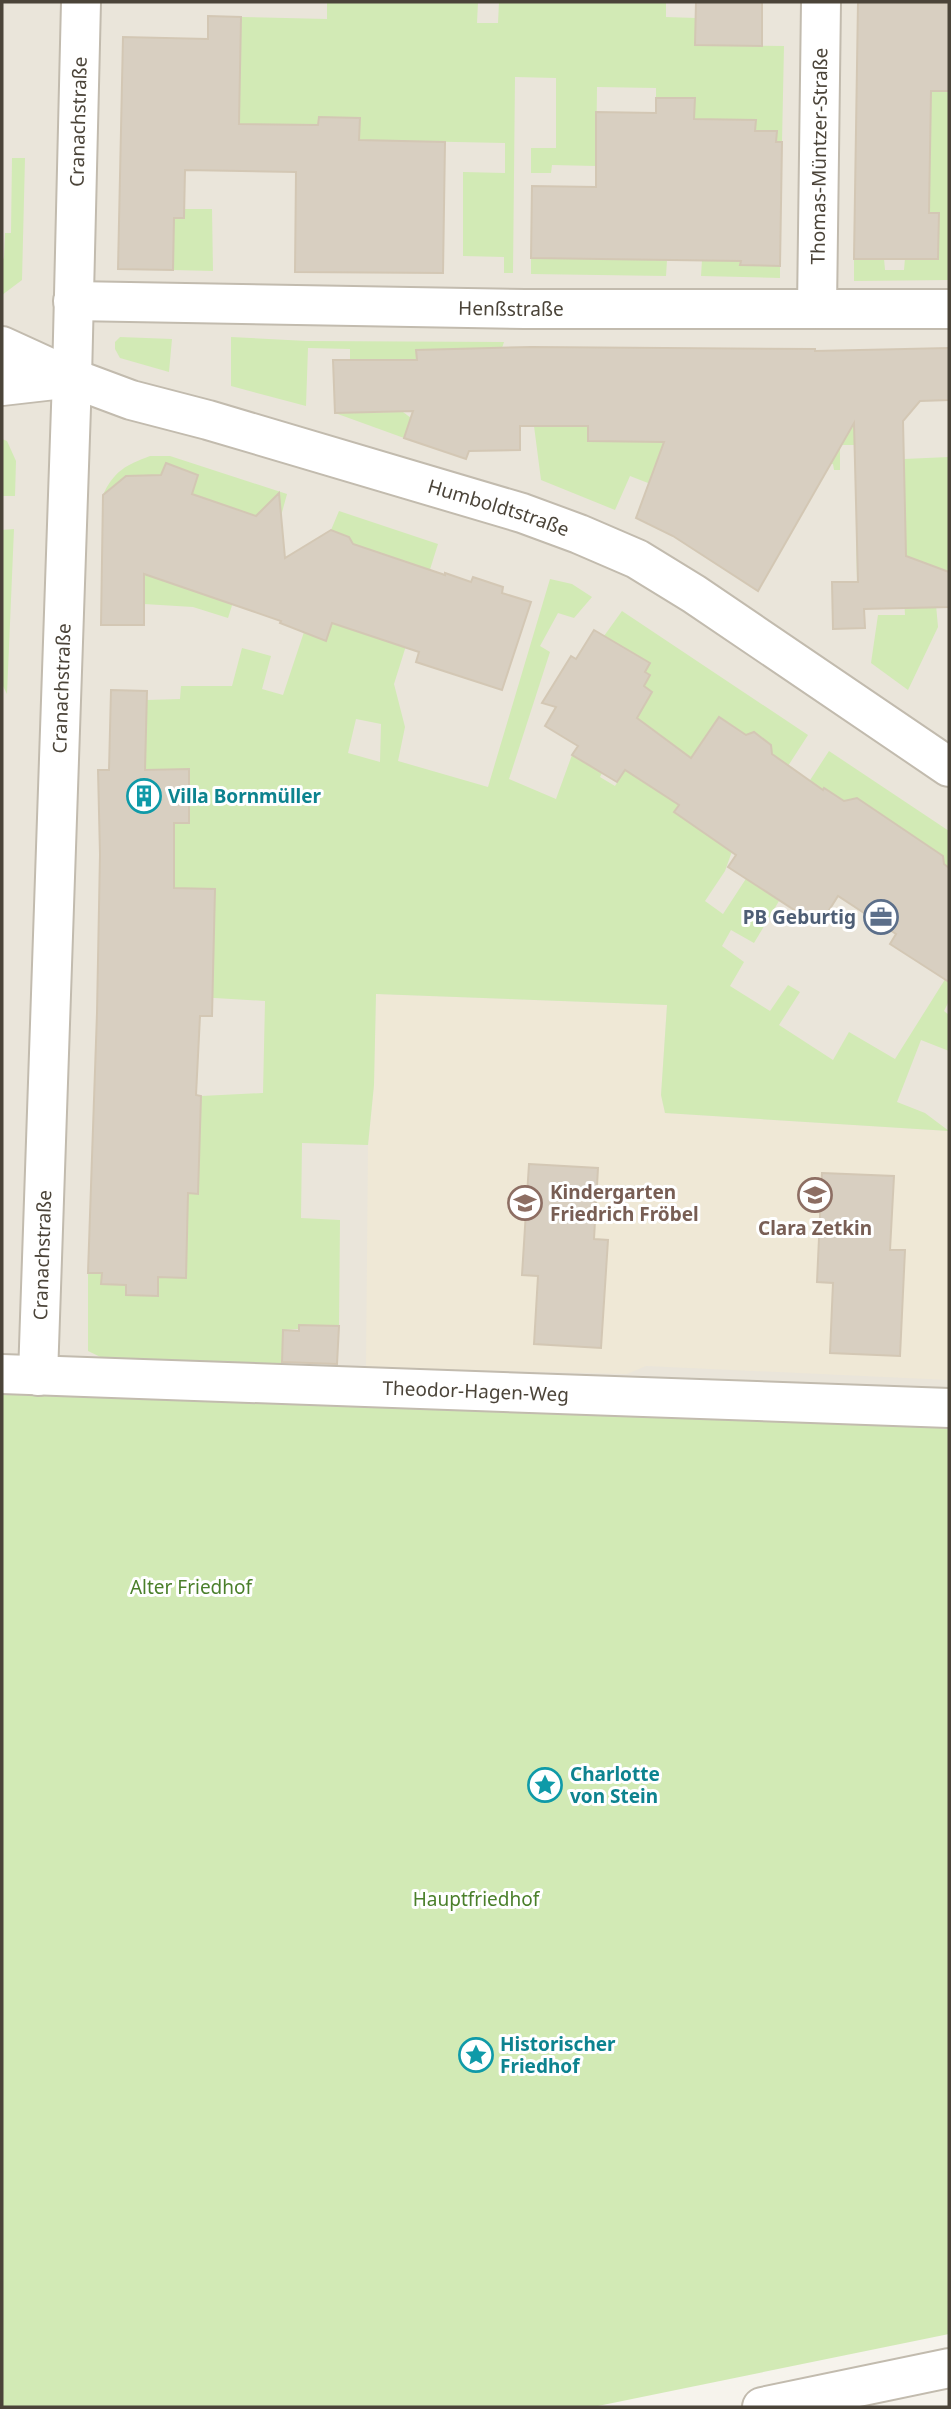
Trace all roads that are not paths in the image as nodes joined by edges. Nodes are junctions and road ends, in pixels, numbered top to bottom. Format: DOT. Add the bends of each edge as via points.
graph roads {
  1 [pos="81,2"];
  2 [pos="821,2"];
  3 [pos="73,301"];
  4 [pos="817,309"];
  5 [pos="949,309"];
  6 [pos="2,346"];
  7 [pos="72,378"];
  8 [pos="2,386"];
  9 [pos="949,767"];
  10 [pos="20,1375"];
  11 [pos="949,1408"];
  12 [pos="949,2368"];
  13 [pos="762,2407"];
  1 -- 3 [label="street, Cranachstraße"];
  2 -- 4 [label="street, Thomas-Müntzer-Straße"];
  3 -- 4 [label="street, Henßstraße"];
  3 -- 7 [label="street, Cranachstraße"];
  4 -- 5 [label="street, Henßstraße"];
  6 -- 7 [label="street, Humboldtstraße"];
  7 -- 8 [label="street"];
  7 -- 9 [label="street, Humboldtstraße" via="131,400 548,521 625,554 694,594"];
  7 -- 10 [label="street, Cranachstraße"];
  10 -- 11 [label="street, Theodor-Hagen-Weg"];
  12 -- 13 [label="street"];
}
